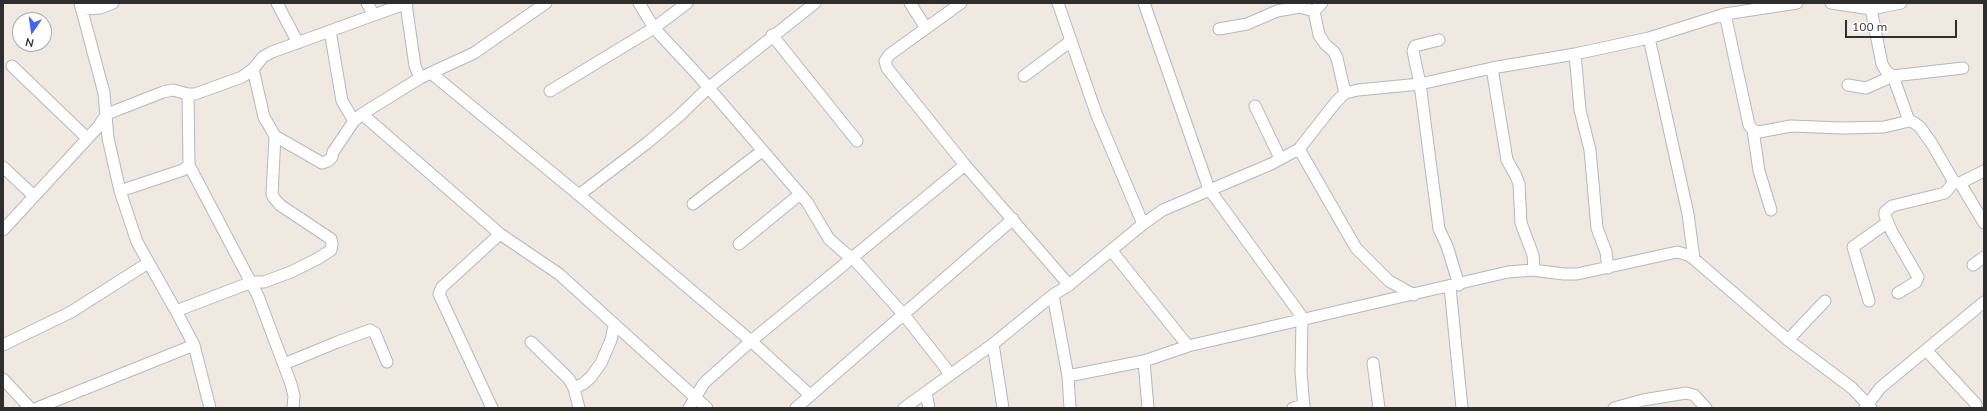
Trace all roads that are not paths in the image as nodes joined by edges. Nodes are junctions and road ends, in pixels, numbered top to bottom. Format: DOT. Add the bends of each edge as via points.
graph roads {
  1 [pos="113,3"];
  2 [pos="277,3"];
  3 [pos="367,3"];
  4 [pos="407,3"];
  5 [pos="546,3"];
  6 [pos="639,3"];
  7 [pos="687,3"];
  8 [pos="815,3"];
  9 [pos="910,3"];
  10 [pos="961,3"];
  11 [pos="1058,3"];
  12 [pos="1144,3"];
  13 [pos="1797,3"];
  14 [pos="1831,3"];
  15 [pos="1901,3"];
  16 [pos="81,6"];
  17 [pos="1275,7"];
  18 [pos="1318,7"];
  19 [pos="1870,9"];
  20 [pos="1725,14"];
  21 [pos="374,15"];
  22 [pos="654,28"];
  23 [pos="926,28"];
  24 [pos="1219,29"];
  25 [pos="330,31"];
  26 [pos="772,36"];
  27 [pos="1648,38"];
  28 [pos="1438,40"];
  29 [pos="1071,41"];
  30 [pos="298,43"];
  31 [pos="1575,54"];
  32 [pos="12,66"];
  33 [pos="1492,68"];
  34 [pos="1963,68"];
  35 [pos="253,69"];
  36 [pos="430,73"];
  37 [pos="1024,76"];
  38 [pos="1893,76"];
  39 [pos="420,78"];
  40 [pos="1420,84"];
  41 [pos="1848,85"];
  42 [pos="708,88"];
  43 [pos="550,91"];
  44 [pos="1345,93"];
  45 [pos="188,94"];
  46 [pos="1255,106"];
  47 [pos="107,114"];
  48 [pos="358,117"];
  49 [pos="1909,121"];
  50 [pos="1753,130"];
  51 [pos="274,136"];
  52 [pos="86,138"];
  53 [pos="857,141"];
  54 [pos="1299,149"];
  55 [pos="762,151"];
  56 [pos="1280,158"];
  57 [pos="189,165"];
  58 [pos="965,165"];
  59 [pos="3,167"];
  60 [pos="1984,171"];
  61 [pos="1957,183"];
  62 [pos="1209,189"];
  63 [pos="120,191"];
  64 [pos="579,195"];
  65 [pos="800,195"];
  66 [pos="34,196"];
  67 [pos="693,204"];
  68 [pos="1772,210"];
  69 [pos="1013,219"];
  70 [pos="1888,222"];
  71 [pos="1984,222"];
  72 [pos="1143,224"];
  73 [pos="3,230"];
  74 [pos="500,234"];
  75 [pos="739,244"];
  76 [pos="1111,250"];
  77 [pos="1984,257"];
  78 [pos="854,258"];
  79 [pos="1694,259"];
  80 [pos="148,263"];
  81 [pos="1973,265"];
  82 [pos="1608,268"];
  83 [pos="1537,270"];
  84 [pos="252,282"];
  85 [pos="1069,285"];
  86 [pos="1454,286"];
  87 [pos="1898,293"];
  88 [pos="1053,295"];
  89 [pos="1414,295"];
  90 [pos="1869,300"];
  91 [pos="1825,301"];
  92 [pos="1984,302"];
  93 [pos="176,311"];
  94 [pos="904,315"];
  95 [pos="1302,321"];
  96 [pos="614,326"];
  97 [pos="1788,340"];
  98 [pos="752,341"];
  99 [pos="531,342"];
  100 [pos="993,344"];
  101 [pos="3,345"];
  102 [pos="194,345"];
  103 [pos="1188,346"];
  104 [pos="1926,350"];
  105 [pos="1144,361"];
  106 [pos="387,362"];
  107 [pos="1373,363"];
  108 [pos="284,364"];
  109 [pos="949,375"];
  110 [pos="1068,376"];
  111 [pos="3,379"];
  112 [pos="574,388"];
  113 [pos="926,393"];
  114 [pos="810,395"];
  115 [pos="696,398"];
  116 [pos="1976,404"];
  117 [pos="1300,407"];
  118 [pos="1868,407"];
  119 [pos="30,408"];
  120 [pos="37,408"];
  121 [pos="210,408"];
  122 [pos="293,408"];
  123 [pos="492,408"];
  124 [pos="579,408"];
  125 [pos="689,408"];
  126 [pos="707,408"];
  127 [pos="796,408"];
  128 [pos="904,408"];
  129 [pos="929,408"];
  130 [pos="1003,408"];
  131 [pos="1070,408"];
  132 [pos="1148,408"];
  133 [pos="1379,408"];
  134 [pos="1462,408"];
  135 [pos="1614,408"];
  136 [pos="1706,408"];
  1 -- 16 [label="street" via="100,8"];
  2 -- 30 [label="street"];
  3 -- 21 [label="street"];
  4 -- 21 [label="street"];
  4 -- 39 [label="street" via="415,66"];
  5 -- 36 [label="street" via="474,53"];
  6 -- 22 [label="street"];
  7 -- 22 [label="street"];
  8 -- 26 [label="street"];
  9 -- 23 [label="street"];
  10 -- 23 [label="street"];
  11 -- 29 [label="street"];
  12 -- 62 [label="street"];
  13 -- 20 [label="street"];
  14 -- 19 [label="street"];
  15 -- 19 [label="street"];
  16 -- 47 [label="street"];
  17 -- 18 [label="street"];
  17 -- 24 [label="street" via="1247,24"];
  18 -- 44 [label="street" via="1319,35 1337,58"];
  19 -- 38 [label="street" via="1882,64 1886,72"];
  20 -- 27 [label="street"];
  20 -- 50 [label="street" via="1749,125"];
  21 -- 25 [label="street"];
  22 -- 42 [label="street"];
  22 -- 43 [label="street"];
  23 -- 58 [label="street" via="889,56 886,68"];
  25 -- 30 [label="street"];
  25 -- 48 [label="street" via="342,101"];
  26 -- 42 [label="street"];
  26 -- 53 [label="street"];
  27 -- 31 [label="street"];
  27 -- 79 [label="street" via="1688,214"];
  28 -- 40 [label="street" via="1413,48"];
  29 -- 37 [label="street"];
  29 -- 72 [label="street" via="1096,113"];
  30 -- 35 [label="street" via="263,57"];
  31 -- 33 [label="street"];
  31 -- 82 [label="street" via="1580,110 1590,150 1597,228 1606,252"];
  32 -- 52 [label="street"];
  33 -- 40 [label="street"];
  33 -- 83 [label="street" via="1507,160 1519,184 1521,223"];
  34 -- 38 [label="street"];
  35 -- 45 [label="street" via="242,77 195,94"];
  35 -- 51 [label="street" via="264,117"];
  36 -- 39 [label="street"];
  36 -- 64 [label="street"];
  38 -- 41 [label="street" via="1866,88"];
  38 -- 49 [label="street"];
  39 -- 48 [label="street"];
  40 -- 44 [label="street"];
  40 -- 86 [label="street" via="1439,229 1447,246"];
  42 -- 55 [label="street"];
  42 -- 64 [label="street" via="679,116"];
  44 -- 54 [label="street"];
  45 -- 47 [label="street" via="173,90 163,92"];
  45 -- 57 [label="street"];
  46 -- 56 [label="street"];
  47 -- 52 [label="street"];
  47 -- 63 [label="street" via="108,138"];
  48 -- 51 [label="street" via="332,157 322,163"];
  48 -- 74 [label="street"];
  49 -- 50 [label="street" via="1884,127 1791,126 1759,132"];
  49 -- 61 [label="street" via="1920,127"];
  50 -- 68 [label="street" via="1759,170"];
  51 -- 84 [label="street" via="274,198 331,239 332,244 331,250 291,272 264,282"];
  52 -- 66 [label="street"];
  54 -- 56 [label="street"];
  54 -- 89 [label="street" via="1356,248 1389,281"];
  55 -- 65 [label="street"];
  55 -- 67 [label="street"];
  56 -- 62 [label="street"];
  57 -- 63 [label="street" via="183,170"];
  57 -- 84 [label="street"];
  58 -- 69 [label="street"];
  58 -- 78 [label="street"];
  59 -- 66 [label="street"];
  60 -- 61 [label="street"];
  61 -- 70 [label="street" via="1945,193 1888,208 1885,216"];
  61 -- 71 [label="street"];
  62 -- 72 [label="street" via="1163,210"];
  62 -- 95 [label="street" via="1296,308"];
  63 -- 80 [label="street" via="137,242"];
  64 -- 98 [label="street"];
  65 -- 75 [label="street"];
  65 -- 78 [label="street" via="829,239 845,254"];
  66 -- 73 [label="street"];
  69 -- 85 [label="street"];
  69 -- 94 [label="street"];
  70 -- 87 [label="street" via="1918,277 1916,282"];
  70 -- 90 [label="street" via="1853,246"];
  72 -- 76 [label="street"];
  74 -- 96 [label="street" via="559,274"];
  74 -- 123 [label="street" via="442,287 439,294"];
  76 -- 85 [label="street"];
  76 -- 103 [label="street"];
  77 -- 81 [label="street"];
  78 -- 94 [label="street"];
  78 -- 98 [label="street"];
  79 -- 82 [label="street" via="1677,252"];
  79 -- 97 [label="street"];
  80 -- 93 [label="street"];
  80 -- 101 [label="street" via="71,312"];
  82 -- 83 [label="street" via="1570,274"];
  83 -- 86 [label="street" via="1508,272"];
  84 -- 93 [label="street"];
  84 -- 108 [label="street"];
  85 -- 88 [label="street"];
  86 -- 89 [label="street"];
  86 -- 134 [label="street"];
  88 -- 100 [label="street"];
  88 -- 110 [label="street"];
  89 -- 95 [label="street"];
  91 -- 97 [label="street"];
  92 -- 104 [label="street"];
  93 -- 102 [label="street"];
  94 -- 109 [label="street" via="941,360"];
  94 -- 114 [label="street"];
  95 -- 103 [label="street"];
  95 -- 117 [label="street"];
  96 -- 112 [label="street" via="612,340 601,363 583,384"];
  96 -- 115 [label="street"];
  97 -- 118 [label="street" via="1852,388"];
  98 -- 114 [label="street"];
  98 -- 115 [label="street" via="704,383"];
  99 -- 112 [label="street" via="558,366"];
  100 -- 109 [label="street"];
  100 -- 130 [label="street"];
  102 -- 120 [label="street"];
  102 -- 121 [label="street"];
  103 -- 105 [label="street"];
  104 -- 116 [label="street"];
  104 -- 118 [label="street" via="1880,388"];
  105 -- 110 [label="street"];
  105 -- 132 [label="street"];
  106 -- 108 [label="street" via="375,333 370,330"];
  107 -- 133 [label="street"];
  108 -- 122 [label="street" via="294,396"];
  109 -- 113 [label="street"];
  110 -- 131 [label="street"];
  111 -- 119 [label="street"];
  112 -- 124 [label="street"];
  113 -- 128 [label="street"];
  113 -- 129 [label="street"];
  114 -- 127 [label="street"];
  115 -- 125 [label="street"];
  115 -- 126 [label="street"];
  135 -- 136 [label="street" via="1686,393 1694,395"];
}
